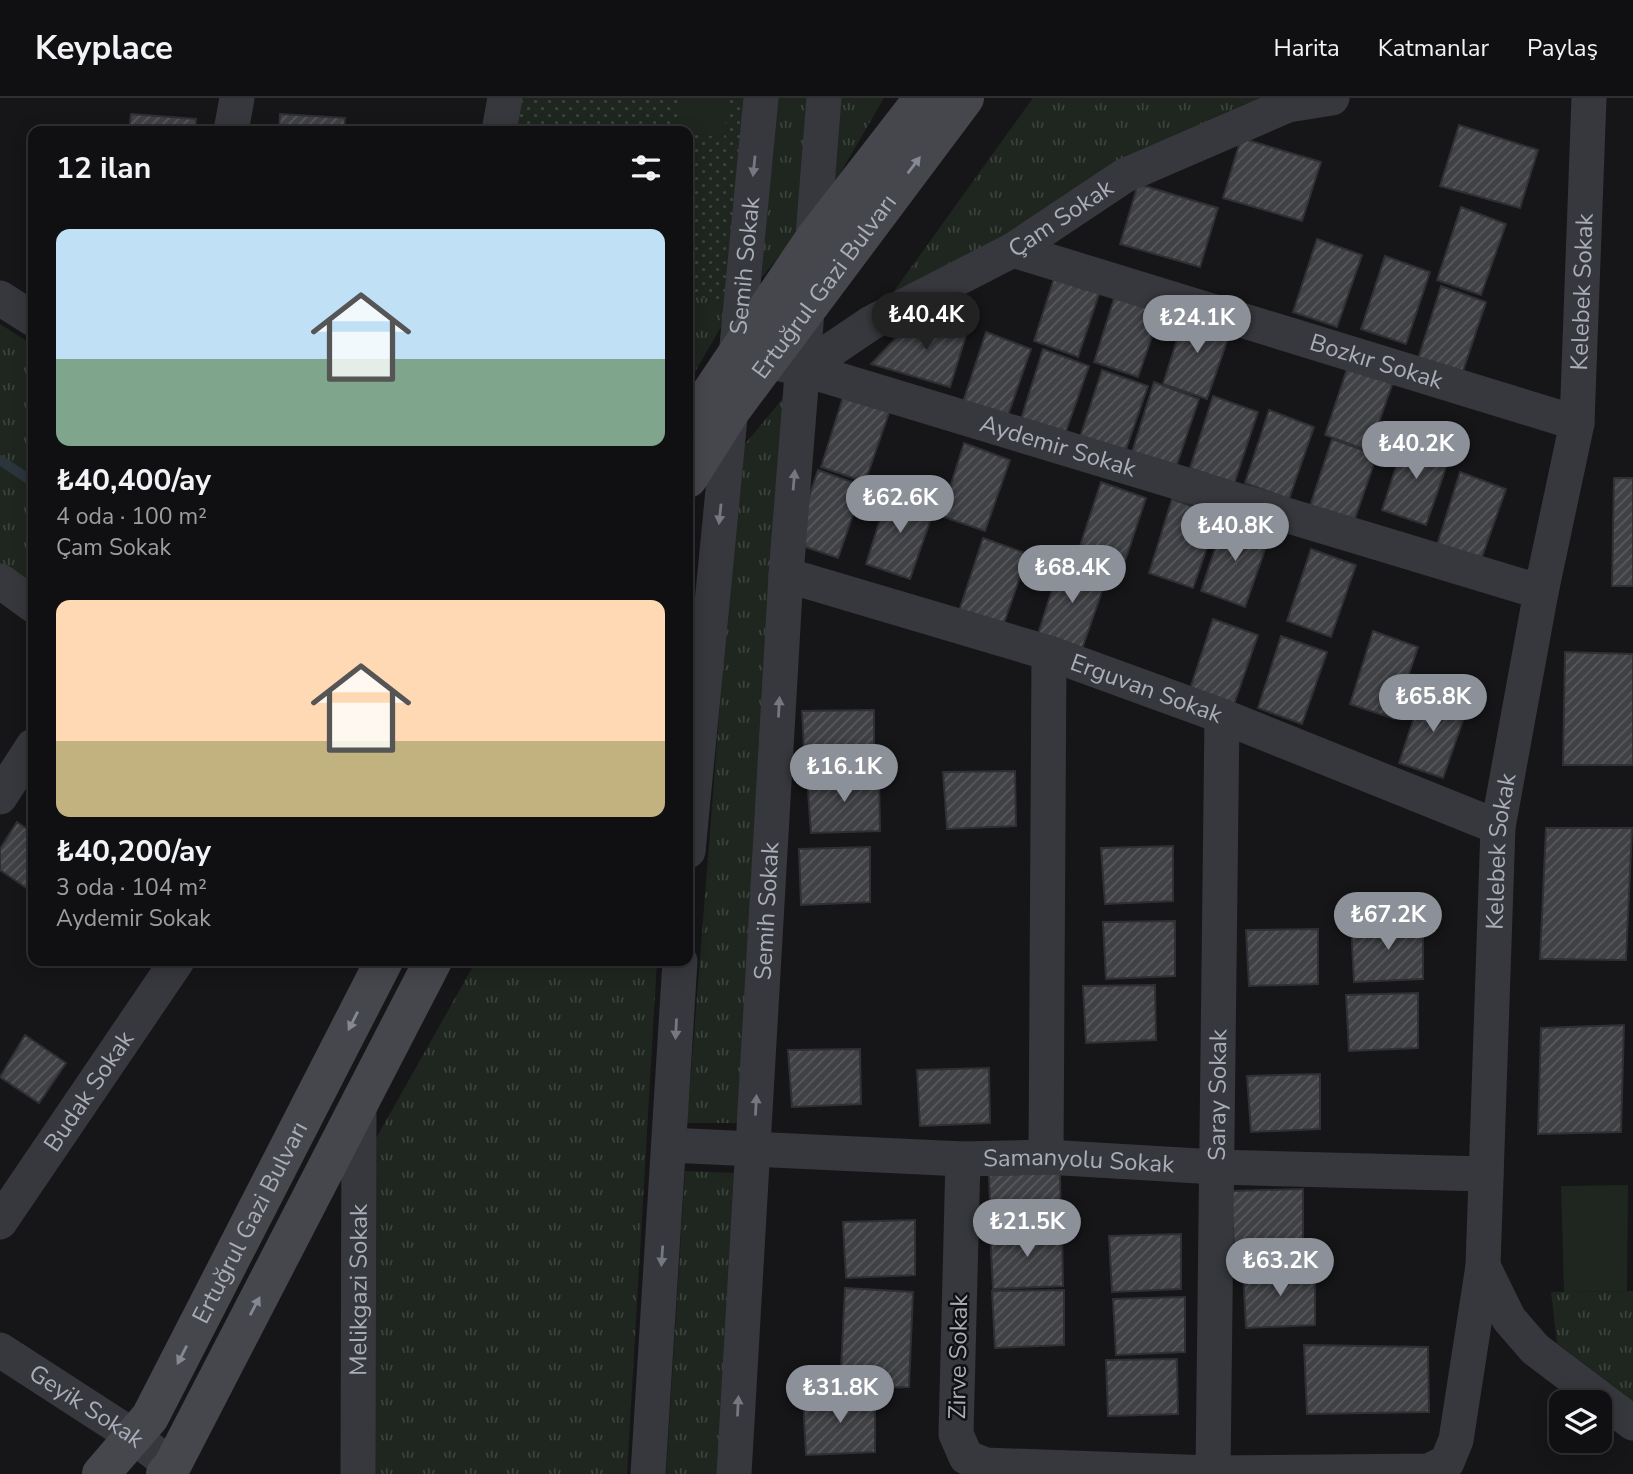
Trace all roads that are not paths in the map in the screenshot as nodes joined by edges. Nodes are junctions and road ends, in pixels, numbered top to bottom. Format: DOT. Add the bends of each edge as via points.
graph roads {
  1 [pos="237,98"];
  2 [pos="505,98"];
  3 [pos="761,98"];
  4 [pos="824,98"];
  5 [pos="923,98"];
  6 [pos="965,98"];
  7 [pos="1332,98"];
  8 [pos="1584,98"];
  9 [pos="1589,98"];
  10 [pos="232,126"];
  11 [pos="500,126"];
  12 [pos="813,240"];
  13 [pos="1013,250"];
  14 [pos="0,298"];
  15 [pos="808,307"];
  16 [pos="28,316"];
  17 [pos="769,361"];
  18 [pos="730,411"];
  19 [pos="693,422"];
  20 [pos="1577,423"];
  21 [pos="693,471"];
  22 [pos="786,575"];
  23 [pos="0,581"];
  24 [pos="1541,592"];
  25 [pos="28,601"];
  26 [pos="1048,653"];
  27 [pos="1222,716"];
  28 [pos="28,754"];
  29 [pos="0,797"];
  30 [pos="693,799"];
  31 [pos="1497,827"];
  32 [pos="174,966"];
  33 [pos="381,966"];
  34 [pos="430,966"];
  35 [pos="680,966"];
  36 [pos="359,1106"];
  37 [pos="668,1145"];
  38 [pos="754,1147"];
  39 [pos="1046,1157"];
  40 [pos="963,1159"];
  41 [pos="1216,1167"];
  42 [pos="1486,1174"];
  43 [pos="0,1222"];
  44 [pos="1483,1266"];
  45 [pos="0,1350"];
  46 [pos="1633,1423"];
  47 [pos="133,1436"];
  48 [pos="168,1470"];
  49 [pos="1213,1473"];
  50 [pos="101,1474"];
  51 [pos="358,1474"];
  52 [pos="648,1474"];
  53 [pos="734,1474"];
  1 -- 10 [label="street"];
  2 -- 11 [label="street"];
  3 -- 17 [label="street, Semih Sokak, one-way"];
  4 -- 12 [label="street"];
  5 -- 12 [label="main road, Ertuğrul Gazi Bulvarı"];
  15 -- 6 [label="main road, Ertuğrul Gazi Bulvarı, one-way"];
  7 -- 13 [label="street, Çam Sokak" via="1288,104 1124,176"];
  8 -- 9 [label="street"];
  9 -- 20 [label="street, Kelebek Sokak"];
  12 -- 15 [label="street"];
  12 -- 17 [label="main road, Ertuğrul Gazi Bulvarı"];
  13 -- 17 [label="street, Çam Sokak" via="871,323"];
  13 -- 20 [label="street, Bozkır Sokak"];
  14 -- 16 [label="street"];
  15 -- 17 [label="main road, Ertuğrul Gazi Bulvarı"];
  17 -- 18 [label="main road, Ertuğrul Gazi Bulvarı"];
  17 -- 19 [label="main road, Ertuğrul Gazi Bulvarı"];
  22 -- 17 [label="street, Semih Sokak, one-way"];
  17 -- 24 [label="street, Aydemir Sokak"];
  18 -- 21 [label="main road, Ertuğrul Gazi Bulvarı"];
  18 -- 30 [label="street, one-way"];
  20 -- 24 [label="street, Kelebek Sokak"];
  22 -- 26 [label="street, Erguvan Sokak"];
  38 -- 22 [label="street, Semih Sokak, one-way"];
  23 -- 25 [label="street"];
  24 -- 31 [label="street, Kelebek Sokak"];
  26 -- 27 [label="street, Erguvan Sokak"];
  26 -- 39 [label="street"];
  27 -- 31 [label="street, Erguvan Sokak"];
  27 -- 41 [label="street, Saray Sokak"];
  28 -- 29 [label="street"];
  31 -- 42 [label="street, Kelebek Sokak"];
  32 -- 43 [label="street, Budak Sokak"];
  33 -- 47 [label="main road, Ertuğrul Gazi Bulvarı, one-way" via="150,1417"];
  34 -- 36 [label="main road, Ertuğrul Gazi Bulvarı"];
  35 -- 37 [label="street, one-way"];
  48 -- 36 [label="main road, Ertuğrul Gazi Bulvarı, one-way"];
  36 -- 51 [label="street, Melikgazi Sokak"];
  37 -- 38 [label="street, Samanyolu Sokak"];
  37 -- 52 [label="street, one-way"];
  38 -- 40 [label="street, Samanyolu Sokak"];
  53 -- 38 [label="street, Semih Sokak, one-way"];
  39 -- 40 [label="street, Samanyolu Sokak"];
  39 -- 41 [label="street, Samanyolu Sokak"];
  40 -- 49 [label="street, Zirve Sokak" via="956,1434 965,1457 985,1465"];
  41 -- 42 [label="street, Samanyolu Sokak"];
  41 -- 49 [label="street, Saray Sokak"];
  42 -- 44 [label="street, Kelebek Sokak"];
  44 -- 46 [label="street, Kelebek Sokak" via="1509,1319 1535,1349"];
  44 -- 49 [label="street, Zirve Sokak" via="1456,1440 1447,1462 1429,1471"];
  45 -- 47 [label="street, Geyik Sokak"];
  47 -- 48 [label="street, Geyik Sokak"];
  47 -- 50 [label="main road, Ertuğrul Gazi Bulvarı"];
}
